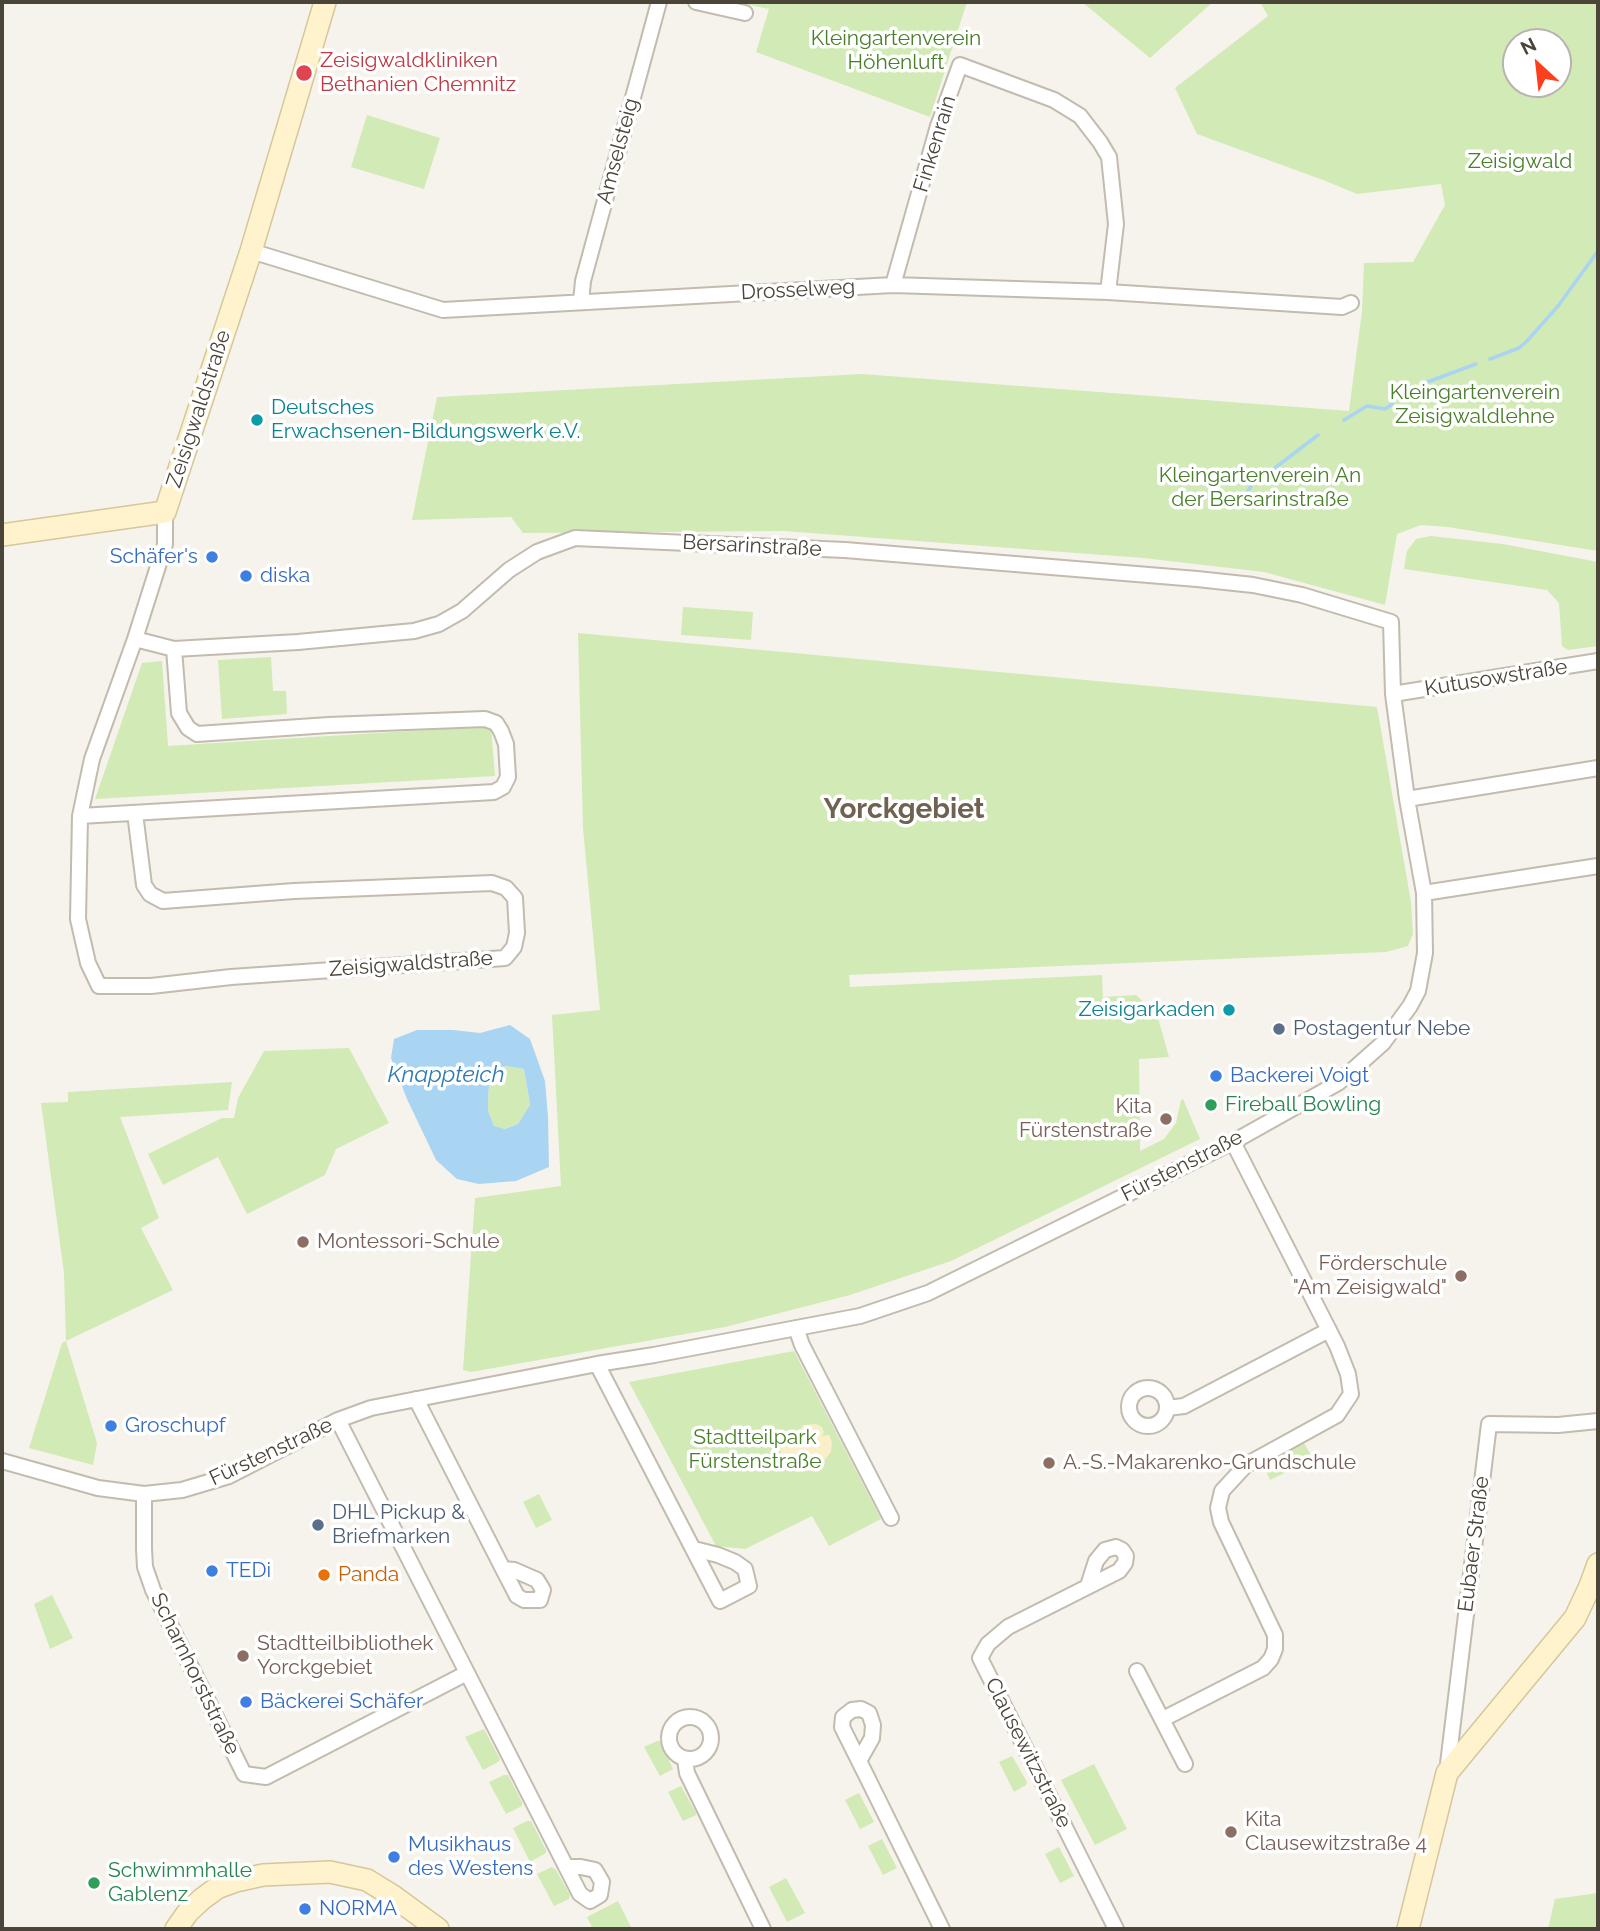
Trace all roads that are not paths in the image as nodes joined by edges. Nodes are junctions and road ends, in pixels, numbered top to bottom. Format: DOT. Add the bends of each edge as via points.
graph roads {
  1 [pos="325,2"];
  2 [pos="659,2"];
  3 [pos="696,2"];
  4 [pos="745,13"];
  5 [pos="251,251"];
  6 [pos="893,285"];
  7 [pos="1108,292"];
  8 [pos="581,302"];
  9 [pos="1351,303"];
  10 [pos="165,512"];
  11 [pos="2,536"];
  12 [pos="1391,622"];
  13 [pos="135,639"];
  14 [pos="174,649"];
  15 [pos="1598,661"];
  16 [pos="1393,694"];
  17 [pos="1598,768"];
  18 [pos="1407,799"];
  19 [pos="135,813"];
  20 [pos="80,816"];
  21 [pos="1598,866"];
  22 [pos="1424,892"];
  23 [pos="1233,1142"];
  24 [pos="796,1328"];
  25 [pos="1329,1330"];
  26 [pos="597,1364"];
  27 [pos="416,1399"];
  28 [pos="1167,1408"];
  29 [pos="338,1420"];
  30 [pos="1598,1421"];
  31 [pos="2,1461"];
  32 [pos="144,1494"];
  33 [pos="891,1518"];
  34 [pos="694,1549"];
  35 [pos="1598,1564"];
  36 [pos="503,1569"];
  37 [pos="1088,1586"];
  38 [pos="1137,1671"];
  39 [pos="467,1673"];
  40 [pos="1163,1719"];
  41 [pos="685,1760"];
  42 [pos="859,1761"];
  43 [pos="1185,1764"];
  44 [pos="1447,1773"];
  45 [pos="566,1867"];
  46 [pos="176,1929"];
  47 [pos="438,1929"];
  48 [pos="763,1929"];
  49 [pos="942,1929"];
  50 [pos="1116,1929"];
  51 [pos="1408,1929"];
  1 -- 5 [label="street, Zeisigwaldstraße"];
  2 -- 8 [label="street, Amselsteig"];
  3 -- 4 [label="street"];
  5 -- 8 [label="street, Drosselweg" via="443,310"];
  5 -- 10 [label="street, Zeisigwaldstraße"];
  6 -- 7 [label="street, Drosselweg"];
  6 -- 7 [label="street, Finkenrain" via="960,65 1054,100 1080,116 1100,142 1109,158 1116,224"];
  6 -- 8 [label="street, Drosselweg"];
  7 -- 9 [label="street, Drosselweg" via="1342,307"];
  10 -- 11 [label="street"];
  10 -- 13 [label="street, Zeisigwaldstraße" via="165,544"];
  12 -- 14 [label="street, Bersarinstraße" via="1253,585 845,550 575,538 537,552 462,611 414,631"];
  12 -- 16 [label="street, Fürstenstraße"];
  13 -- 14 [label="street, Bersarinstraße"];
  13 -- 20 [label="street, Zeisigwaldstraße" via="92,759"];
  14 -- 19 [label="street" via="179,713 197,734 485,719 496,723 506,744 508,777 494,792"];
  15 -- 16 [label="street, Kutusowstraße"];
  16 -- 18 [label="street, Fürstenstraße"];
  17 -- 18 [label="street"];
  18 -- 22 [label="street, Fürstenstraße"];
  19 -- 20 [label="street"];
  19 -- 20 [label="street, Zeisigwaldstraße" via="144,885 163,901 492,883 515,898 514,947 505,958 151,986 99,986 78,919"];
  21 -- 22 [label="street"];
  22 -- 23 [label="street, Fürstenstraße" via="1425,953 1418,991 1383,1043 1338,1083"];
  23 -- 24 [label="street, Fürstenstraße" via="928,1293 860,1316"];
  23 -- 25 [label="street"];
  24 -- 26 [label="street, Fürstenstraße"];
  24 -- 33 [label="street"];
  25 -- 28 [label="street" via="1184,1406"];
  25 -- 40 [label="street" via="1348,1374 1350,1394 1337,1415 1246,1465 1222,1491 1219,1508 1221,1522 1275,1635 1271,1659 1263,1668"];
  26 -- 27 [label="street, Fürstenstraße"];
  26 -- 34 [label="street"];
  27 -- 29 [label="street, Fürstenstraße"];
  27 -- 36 [label="street"];
  29 -- 32 [label="street, Fürstenstraße" via="229,1476 182,1490"];
  29 -- 39 [label="street"];
  30 -- 44 [label="street, Eubaer Straße" via="1489,1424"];
  31 -- 32 [label="street, Fürstenstraße" via="98,1488"];
  32 -- 39 [label="street, Scharnhorststraße" via="145,1567 153,1590 243,1774 266,1777"];
  35 -- 44 [label="street, Eubaer Straße" via="1574,1618"];
  37 -- 50 [label="street, Clausewitzstraße" via="1008,1627 980,1658"];
  38 -- 40 [label="street"];
  39 -- 45 [label="street"];
  40 -- 43 [label="street"];
  41 -- 48 [label="street" via="687,1773"];
  42 -- 49 [label="street"];
  44 -- 51 [label="street, Eubaer Straße"];
  46 -- 47 [label="street" via="188,1912 217,1888 263,1875 330,1872 367,1880"];
}
